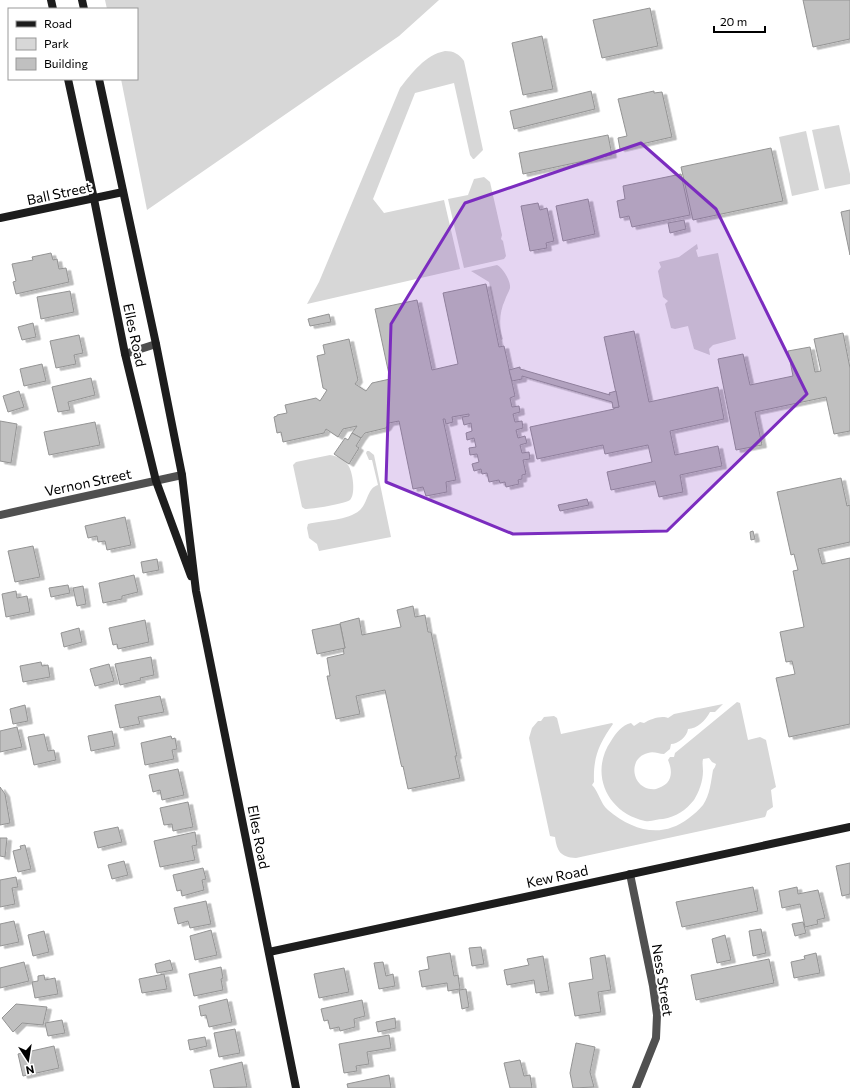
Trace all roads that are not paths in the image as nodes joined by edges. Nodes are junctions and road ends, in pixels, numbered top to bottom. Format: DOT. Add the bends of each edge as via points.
graph roads {
  1 [pos="68,80"];
  2 [pos="99,80"];
  3 [pos="123,192"];
  4 [pos="94,198"];
  5 [pos="0,218"];
  6 [pos="156,344"];
  7 [pos="124,354"];
  8 [pos="182,475"];
  9 [pos="156,481"];
  10 [pos="0,515"];
  11 [pos="196,591"];
  12 [pos="850,827"];
  13 [pos="630,874"];
  14 [pos="269,952"];
  15 [pos="296,1088"];
  16 [pos="636,1088"];
  1 -- 4 [label="main road, Elles Road"];
  2 -- 3 [label="main road, Elles Road"];
  3 -- 4 [label="main road, Ball Street"];
  3 -- 6 [label="main road, Elles Road"];
  4 -- 5 [label="main road, Ball Street"];
  4 -- 7 [label="main road, Elles Road"];
  6 -- 7 [label="street"];
  6 -- 8 [label="main road, Elles Road"];
  7 -- 9 [label="main road, Elles Road"];
  8 -- 9 [label="street, Vernon Street"];
  8 -- 11 [label="main road, Elles Road"];
  9 -- 10 [label="street, Vernon Street"];
  9 -- 11 [label="main road, Elles Road"];
  11 -- 14 [label="main road, Elles Road"];
  12 -- 13 [label="main road, Kew Road"];
  13 -- 14 [label="main road, Kew Road"];
  13 -- 16 [label="street, Ness Street" via="653,986 656,1015 656,1038"];
  14 -- 15 [label="main road, Elles Road"];
}
